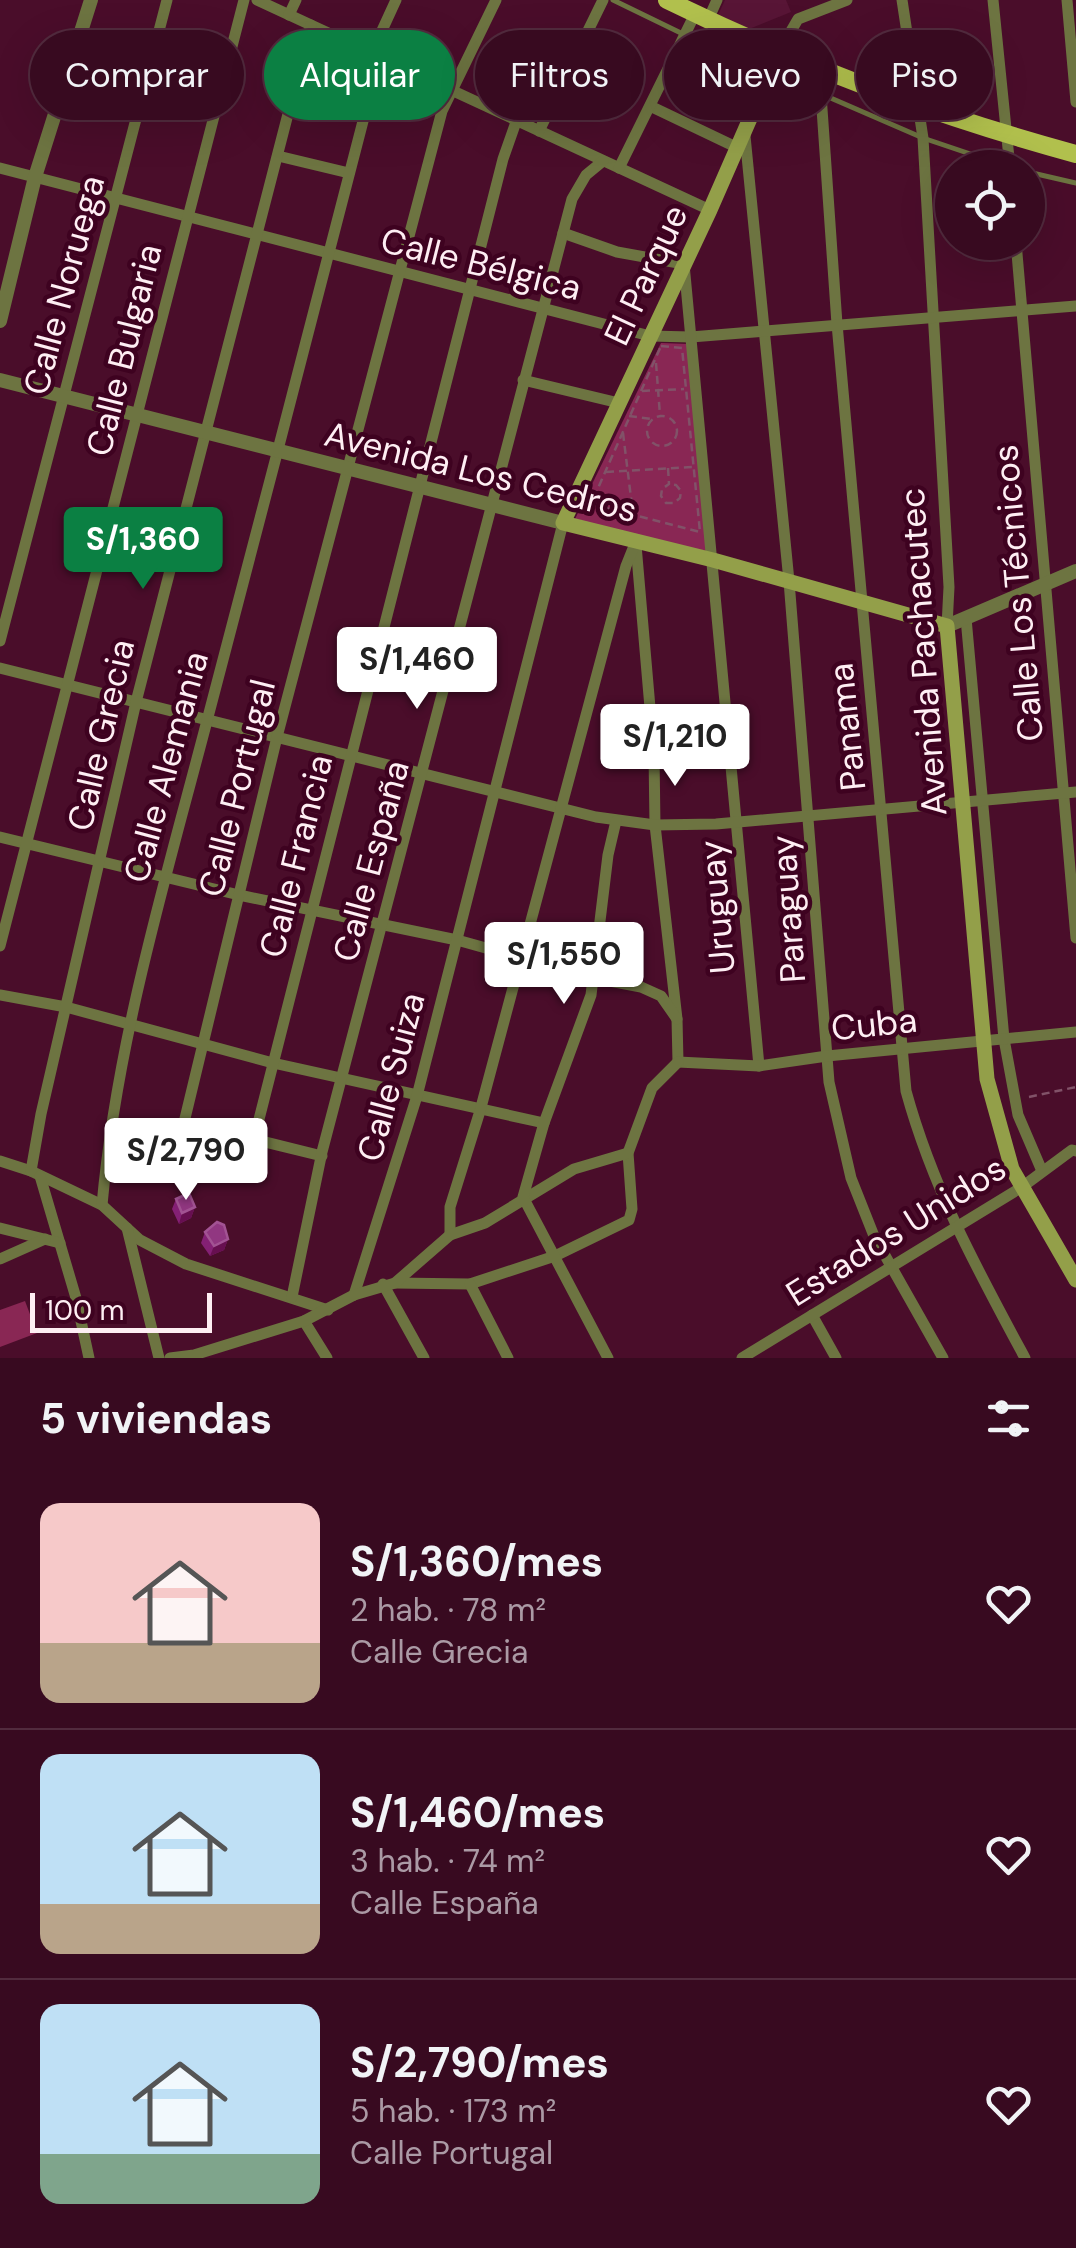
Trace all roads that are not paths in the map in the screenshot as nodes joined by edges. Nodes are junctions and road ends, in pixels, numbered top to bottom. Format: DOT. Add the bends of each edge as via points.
graph roads {
  1 [pos="91,0"];
  2 [pos="167,0"];
  3 [pos="244,0"];
  4 [pos="257,0"];
  5 [pos="296,0"];
  6 [pos="396,0"];
  7 [pos="496,0"];
  8 [pos="603,0"];
  9 [pos="613,0"];
  10 [pos="667,0"];
  11 [pos="717,0"];
  12 [pos="847,0"];
  13 [pos="902,0"];
  14 [pos="993,0"];
  15 [pos="1066,0"];
  16 [pos="289,14"];
  17 [pos="702,17"];
  18 [pos="1073,21"];
  19 [pos="312,24"];
  20 [pos="324,30"];
  21 [pos="382,30"];
  22 [pos="675,30"];
  23 [pos="690,30"];
  24 [pos="733,30"];
  25 [pos="792,30"];
  26 [pos="906,30"];
  27 [pos="664,78"];
  28 [pos="455,84"];
  29 [pos="455,92"];
  30 [pos="836,99"];
  31 [pos="1076,102"];
  32 [pos="650,106"];
  33 [pos="362,120"];
  34 [pos="440,120"];
  35 [pos="750,120"];
  36 [pos="824,120"];
  37 [pos="919,120"];
  38 [pos="962,120"];
  39 [pos="516,122"];
  40 [pos="539,131"];
  41 [pos="1006,135"];
  42 [pos="923,138"];
  43 [pos="741,140"];
  44 [pos="959,150"];
  45 [pos="1008,150"];
  46 [pos="1076,154"];
  47 [pos="278,156"];
  48 [pos="603,161"];
  49 [pos="0,168"];
  50 [pos="619,168"];
  51 [pos="349,173"];
  52 [pos="34,176"];
  53 [pos="1045,176"];
  54 [pos="1076,184"];
  55 [pos="115,198"];
  56 [pos="710,210"];
  57 [pos="186,216"];
  58 [pos="563,233"];
  59 [pos="258,235"];
  60 [pos="328,254"];
  61 [pos="1017,260"];
  62 [pos="684,264"];
  63 [pos="399,272"];
  64 [pos="470,290"];
  65 [pos="1076,306"];
  66 [pos="542,308"];
  67 [pos="1021,311"];
  68 [pos="931,318"];
  69 [pos="0,321"];
  70 [pos="838,324"];
  71 [pos="765,331"];
  72 [pos="650,336"];
  73 [pos="692,338"];
  74 [pos="0,380"];
  75 [pos="523,380"];
  76 [pos="63,396"];
  77 [pos="624,410"];
  78 [pos="136,414"];
  79 [pos="205,433"];
  80 [pos="277,452"];
  81 [pos="349,471"];
  82 [pos="420,488"];
  83 [pos="491,506"];
  84 [pos="564,523"];
  85 [pos="636,541"];
  86 [pos="713,560"];
  87 [pos="1076,571"];
  88 [pos="789,581"];
  89 [pos="1044,584"];
  90 [pos="862,601"];
  91 [pos="966,618"];
  92 [pos="947,626"];
  93 [pos="0,641"];
  94 [pos="0,668"];
  95 [pos="67,685"];
  96 [pos="136,702"];
  97 [pos="208,720"];
  98 [pos="276,737"];
  99 [pos="350,755"];
  100 [pos="422,774"];
  101 [pos="494,791"];
  102 [pos="1069,793"];
  103 [pos="982,800"];
  104 [pos="962,801"];
  105 [pos="559,806"];
  106 [pos="882,808"];
  107 [pos="808,816"];
  108 [pos="616,820"];
  109 [pos="736,822"];
  110 [pos="656,826"];
  111 [pos="0,837"];
  112 [pos="25,842"];
  113 [pos="99,863"];
  114 [pos="164,878"];
  115 [pos="238,895"];
  116 [pos="311,910"];
  117 [pos="382,926"];
  118 [pos="1076,938"];
  119 [pos="456,940"];
  120 [pos="0,946"];
  121 [pos="522,956"];
  122 [pos="594,978"];
  123 [pos="0,996"];
  124 [pos="66,1007"];
  125 [pos="677,1018"];
  126 [pos="131,1025"];
  127 [pos="1076,1032"];
  128 [pos="1004,1039"];
  129 [pos="981,1041"];
  130 [pos="202,1046"];
  131 [pos="901,1049"];
  132 [pos="827,1056"];
  133 [pos="678,1062"];
  134 [pos="273,1063"];
  135 [pos="759,1066"];
  136 [pos="342,1078"];
  137 [pos="417,1096"];
  138 [pos="480,1111"];
  139 [pos="544,1123"];
  140 [pos="254,1140"];
  141 [pos="1076,1152"];
  142 [pos="628,1153"];
  143 [pos="322,1156"];
  144 [pos="0,1160"];
  145 [pos="1042,1172"];
  146 [pos="36,1174"];
  147 [pos="1022,1188"];
  148 [pos="524,1198"];
  149 [pos="102,1205"];
  150 [pos="0,1228"];
  151 [pos="127,1228"];
  152 [pos="955,1228"];
  153 [pos="450,1235"];
  154 [pos="45,1238"];
  155 [pos="60,1243"];
  156 [pos="554,1256"];
  157 [pos="0,1259"];
  158 [pos="892,1267"];
  159 [pos="1074,1272"];
  160 [pos="389,1284"];
  161 [pos="470,1284"];
  162 [pos="354,1295"];
  163 [pos="292,1297"];
  164 [pos="328,1310"];
  165 [pos="812,1315"];
  166 [pos="304,1321"];
  167 [pos="225,1346"];
  168 [pos="89,1358"];
  169 [pos="159,1358"];
  170 [pos="170,1358"];
  171 [pos="232,1358"];
  172 [pos="327,1358"];
  173 [pos="424,1358"];
  174 [pos="508,1358"];
  175 [pos="608,1358"];
  176 [pos="742,1358"];
  177 [pos="836,1358"];
  178 [pos="943,1358"];
  179 [pos="1025,1358"];
  1 -- 52 [label="street"];
  2 -- 55 [label="street, Calle Noruega"];
  3 -- 57 [label="street, Calle Bulgaria"];
  4 -- 16 [label="street"];
  5 -- 16 [label="street"];
  6 -- 21 [label="street, Calle Alemania"];
  7 -- 28 [label="street, Calle Portugal"];
  8 -- 40 [label="street"];
  9 -- 22 [label="lane"];
  10 -- 17 [label="main road"];
  11 -- 17 [label="street"];
  12 -- 25 [label="street" via="798,19"];
  13 -- 26 [label="street, Avenida Pachacutec"];
  14 -- 41 [label="street"];
  15 -- 18 [label="street"];
  16 -- 19 [label="street"];
  17 -- 23 [label="street"];
  17 -- 24 [label="main road"];
  18 -- 31 [label="street"];
  19 -- 20 [label="street"];
  19 -- 47 [label="street, Calle Grecia"];
  27 -- 32 [label="street"];
  29 -- 39 [label="street"];
  30 -- 42 [label="lane"];
  32 -- 43 [label="street"];
  32 -- 50 [label="street"];
  33 -- 51 [label="street, Calle Alemania"];
  34 -- 63 [label="street, Calle Portugal"];
  35 -- 43 [label="main road, El Parque"];
  36 -- 70 [label="street, Panama"];
  37 -- 42 [label="street, Avenida Pachacutec"];
  38 -- 41 [label="main road"];
  39 -- 40 [label="street"];
  39 -- 64 [label="street, Calle Francia"];
  40 -- 48 [label="street"];
  41 -- 45 [label="street"];
  41 -- 46 [label="main road"];
  42 -- 44 [label="lane"];
  42 -- 68 [label="street, Avenida Pachacutec"];
  43 -- 56 [label="main road, El Parque"];
  43 -- 71 [label="street, Paraguay"];
  47 -- 51 [label="street"];
  47 -- 59 [label="street, Calle Grecia"];
  48 -- 50 [label="street"];
  48 -- 58 [label="street, Calle España" via="577,187"];
  49 -- 52 [label="street, Calle Bélgica"];
  50 -- 56 [label="street"];
  51 -- 60 [label="street, Calle Alemania"];
  52 -- 55 [label="street, Calle Bélgica"];
  52 -- 69 [label="street"];
  53 -- 54 [label="lane"];
  55 -- 57 [label="street, Calle Bélgica"];
  55 -- 76 [label="street, Calle Noruega"];
  56 -- 62 [label="main road, El Parque"];
  57 -- 59 [label="street, Calle Bélgica"];
  57 -- 78 [label="street, Calle Bulgaria"];
  58 -- 62 [label="street" via="617,252"];
  58 -- 66 [label="street, Calle España"];
  59 -- 60 [label="street, Calle Bélgica"];
  59 -- 79 [label="street, Calle Grecia"];
  60 -- 63 [label="street, Calle Bélgica"];
  60 -- 80 [label="street, Calle Alemania"];
  61 -- 67 [label="street, Calle Los Técnicos"];
  62 -- 72 [label="main road, El Parque"];
  62 -- 73 [label="street, Uruguay"];
  63 -- 64 [label="street, Calle Bélgica"];
  63 -- 81 [label="street, Calle Portugal"];
  64 -- 66 [label="street, Calle Bélgica"];
  64 -- 82 [label="street, Calle Francia"];
  65 -- 67 [label="street, Calle Bélgica"];
  66 -- 72 [label="street, Calle Bélgica"];
  66 -- 75 [label="street, Calle España"];
  67 -- 68 [label="street, Calle Bélgica"];
  67 -- 89 [label="street, Calle Los Técnicos"];
  68 -- 70 [label="street, Calle Bélgica"];
  68 -- 92 [label="street, Avenida Pachacutec"];
  70 -- 71 [label="street, Calle Bélgica"];
  70 -- 90 [label="street, Panama"];
  71 -- 73 [label="street, Calle Bélgica"];
  71 -- 88 [label="street, Paraguay"];
  72 -- 73 [label="street, Calle Bélgica"];
  72 -- 77 [label="main road, El Parque"];
  73 -- 86 [label="street, Uruguay"];
  74 -- 76 [label="street, Avenida Los Cedros"];
  75 -- 77 [label="street"];
  75 -- 83 [label="street, Calle España"];
  76 -- 78 [label="street, Avenida Los Cedros"];
  76 -- 93 [label="street, Calle Noruega"];
  77 -- 84 [label="main road, El Parque"];
  78 -- 79 [label="street, Avenida Los Cedros"];
  78 -- 95 [label="street, Calle Bulgaria"];
  79 -- 80 [label="street, Avenida Los Cedros"];
  79 -- 96 [label="street, Calle Grecia"];
  80 -- 81 [label="street, Avenida Los Cedros"];
  80 -- 97 [label="street, Calle Alemania"];
  81 -- 82 [label="street, Avenida Los Cedros"];
  81 -- 98 [label="street, Calle Portugal"];
  82 -- 83 [label="street, Avenida Los Cedros"];
  82 -- 99 [label="street, Calle Francia"];
  83 -- 84 [label="street, Avenida Los Cedros"];
  83 -- 100 [label="street, Calle España"];
  84 -- 85 [label="main road, Avenida Los Cedros"];
  84 -- 101 [label="street, Calle Suiza"];
  85 -- 86 [label="main road, Avenida Los Cedros"];
  85 -- 105 [label="street"];
  85 -- 110 [label="street"];
  86 -- 88 [label="main road, Avenida Los Cedros"];
  86 -- 109 [label="street, Uruguay"];
  87 -- 89 [label="street"];
  88 -- 90 [label="main road, Avenida Los Cedros"];
  88 -- 107 [label="street, Paraguay"];
  89 -- 91 [label="street"];
  89 -- 102 [label="street, Calle Los Técnicos"];
  90 -- 92 [label="main road, Avenida Los Cedros"];
  90 -- 106 [label="street, Panama"];
  91 -- 92 [label="street"];
  91 -- 103 [label="street, Avenida Pachacutec"];
  92 -- 104 [label="main road, Avenida Pachacutec"];
  94 -- 95 [label="street"];
  95 -- 96 [label="street"];
  95 -- 112 [label="street, Calle Bulgaria"];
  96 -- 97 [label="street"];
  96 -- 113 [label="street, Calle Grecia"];
  97 -- 98 [label="street"];
  97 -- 114 [label="street, Calle Alemania"];
  98 -- 99 [label="street"];
  98 -- 115 [label="street, Calle Portugal"];
  99 -- 100 [label="street"];
  99 -- 116 [label="street, Calle Francia"];
  100 -- 101 [label="street"];
  100 -- 117 [label="street, Calle España"];
  101 -- 105 [label="street"];
  101 -- 119 [label="street, Calle Suiza"];
  102 -- 103 [label="street"];
  102 -- 118 [label="street, Calle Los Técnicos"];
  103 -- 104 [label="street"];
  103 -- 128 [label="street, Avenida Pachacutec"];
  104 -- 106 [label="street"];
  104 -- 129 [label="main road, Avenida Pachacutec"];
  105 -- 108 [label="street"];
  105 -- 121 [label="street"];
  106 -- 107 [label="street"];
  106 -- 131 [label="street, Panama"];
  107 -- 109 [label="street"];
  107 -- 132 [label="street, Paraguay"];
  108 -- 110 [label="street"];
  108 -- 122 [label="street"];
  109 -- 110 [label="street"];
  109 -- 135 [label="street, Uruguay"];
  110 -- 125 [label="street"];
  111 -- 112 [label="street"];
  112 -- 113 [label="street"];
  112 -- 120 [label="street, Calle Bulgaria"];
  113 -- 114 [label="street"];
  113 -- 124 [label="street, Calle Grecia"];
  114 -- 115 [label="street"];
  114 -- 126 [label="street, Calle Alemania"];
  115 -- 116 [label="street"];
  115 -- 130 [label="street, Calle Portugal"];
  116 -- 117 [label="street"];
  116 -- 134 [label="street, Calle Francia"];
  117 -- 119 [label="street"];
  117 -- 136 [label="street, Calle España"];
  119 -- 121 [label="street"];
  119 -- 137 [label="street, Calle Suiza"];
  121 -- 122 [label="street"];
  121 -- 138 [label="street"];
  122 -- 125 [label="street" via="661,996"];
  122 -- 139 [label="street"];
  123 -- 124 [label="street"];
  124 -- 126 [label="street"];
  124 -- 146 [label="street, Calle Grecia"];
  125 -- 133 [label="street"];
  126 -- 130 [label="street"];
  126 -- 149 [label="street, Calle Alemania"];
  127 -- 128 [label="street, Cuba"];
  128 -- 129 [label="street, Cuba"];
  128 -- 145 [label="street, Avenida Pachacutec" via="1018,1116"];
  129 -- 131 [label="street, Cuba"];
  129 -- 147 [label="main road, Avenida Pachacutec" via="994,1112"];
  130 -- 134 [label="street"];
  130 -- 140 [label="street, Calle Portugal" via="182,1129"];
  131 -- 132 [label="street, Cuba"];
  131 -- 152 [label="street, Panama" via="913,1116"];
  132 -- 135 [label="street, Cuba"];
  132 -- 158 [label="street, Paraguay" via="850,1178"];
  133 -- 135 [label="street, Cuba"];
  133 -- 142 [label="street" via="652,1088"];
  134 -- 136 [label="street"];
  134 -- 140 [label="street, Calle Francia"];
  136 -- 137 [label="street"];
  136 -- 143 [label="street, Calle España"];
  137 -- 138 [label="street"];
  137 -- 162 [label="street, Calle Suiza"];
  138 -- 139 [label="street"];
  138 -- 153 [label="street" via="450,1207"];
  139 -- 148 [label="street"];
  140 -- 143 [label="street"];
  141 -- 145 [label="street, Estados Unidos"];
  142 -- 148 [label="street" via="574,1169"];
  142 -- 156 [label="street" via="628,1220"];
  143 -- 163 [label="street, Calle España"];
  144 -- 146 [label="street"];
  145 -- 147 [label="street, Estados Unidos"];
  146 -- 149 [label="street"];
  146 -- 155 [label="street"];
  147 -- 152 [label="street, Estados Unidos"];
  147 -- 159 [label="main road, Avenida Pachacutec"];
  148 -- 153 [label="street"];
  148 -- 156 [label="street"];
  149 -- 151 [label="street"];
  150 -- 154 [label="street"];
  151 -- 163 [label="street" via="186,1264"];
  151 -- 169 [label="street"];
  152 -- 158 [label="street, Estados Unidos"];
  152 -- 179 [label="street, Panama"];
  153 -- 160 [label="street"];
  154 -- 155 [label="street"];
  154 -- 157 [label="street"];
  155 -- 168 [label="street"];
  156 -- 161 [label="street"];
  156 -- 175 [label="street"];
  158 -- 165 [label="street, Estados Unidos"];
  158 -- 178 [label="street, Paraguay"];
  160 -- 161 [label="street"];
  160 -- 162 [label="street"];
  160 -- 173 [label="street"];
  161 -- 174 [label="street"];
  162 -- 164 [label="street"];
  163 -- 164 [label="street"];
  164 -- 166 [label="street"];
  165 -- 176 [label="street, Estados Unidos"];
  165 -- 177 [label="street"];
  166 -- 167 [label="street"];
  166 -- 172 [label="street"];
  167 -- 170 [label="street"];
  167 -- 171 [label="street"];
}
